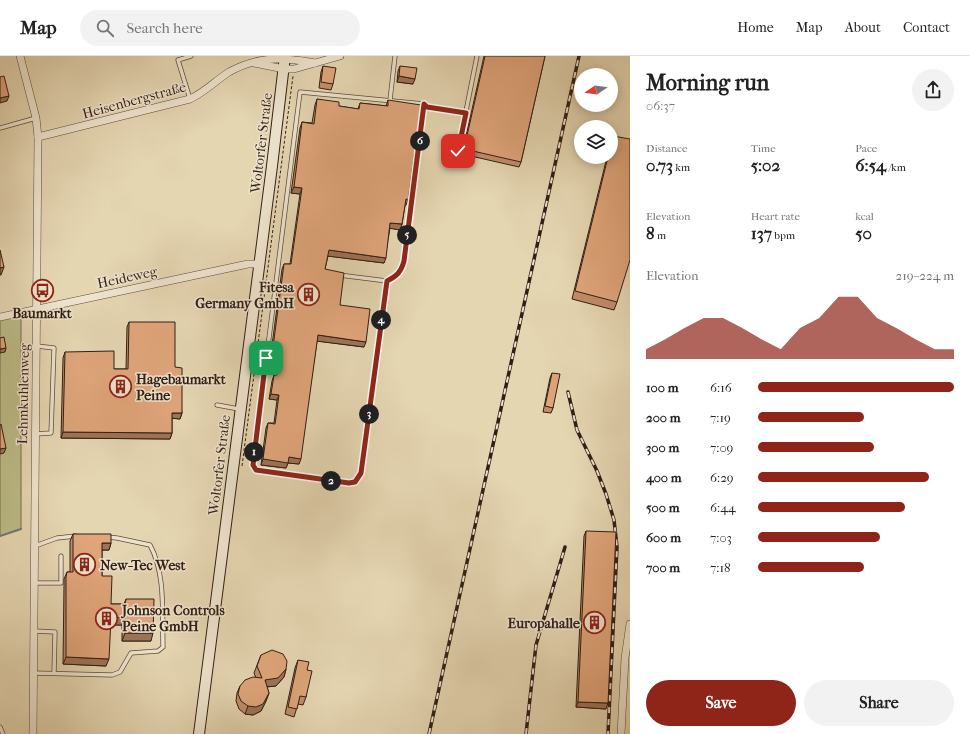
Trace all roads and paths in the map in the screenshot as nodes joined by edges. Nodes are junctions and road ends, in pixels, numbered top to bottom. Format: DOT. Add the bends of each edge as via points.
graph roads {
  1 [pos="20,56"];
  2 [pos="191,56"];
  3 [pos="340,56"];
  4 [pos="395,56"];
  5 [pos="477,56"];
  6 [pos="285,57"];
  7 [pos="252,62"];
  8 [pos="315,63"];
  9 [pos="284,69"];
  10 [pos="294,69"];
  11 [pos="190,99"];
  12 [pos="390,100"];
  13 [pos="424,104"];
  14 [pos="466,113"];
  15 [pos="36,118"];
  16 [pos="0,128"];
  17 [pos="38,137"];
  18 [pos="458,151"];
  19 [pos="260,264"];
  20 [pos="334,274"];
  21 [pos="387,281"];
  22 [pos="37,309"];
  23 [pos="0,317"];
  24 [pos="37,346"];
  25 [pos="217,405"];
  26 [pos="241,409"];
  27 [pos="35,434"];
  28 [pos="242,468"];
  29 [pos="80,536"];
  30 [pos="102,537"];
  31 [pos="35,546"];
  32 [pos="61,556"];
  33 [pos="34,583"];
  34 [pos="630,624"];
  35 [pos="34,631"];
  36 [pos="627,658"];
  37 [pos="33,673"];
  38 [pos="54,673"];
  39 [pos="0,727"];
  40 [pos="3,734"];
  41 [pos="33,734"];
  42 [pos="198,734"];
  43 [pos="621,734"];
  1 -- 15 [label="street, Lehmkuhlenweg"];
  2 -- 11 [label="lane" via="178,60"];
  3 -- 8 [label="street"];
  4 -- 12 [label="lane"];
  5 -- 14 [label="lane"];
  6 -- 7 [label="street, Heisenbergstraße"];
  6 -- 8 [label="street, Heisenbergstraße"];
  6 -- 9 [label="main road, Woltorfer Straße"];
  7 -- 9 [label="street"];
  7 -- 11 [label="street, Heisenbergstraße" via="228,73"];
  8 -- 10 [label="street"];
  9 -- 10 [label="street"];
  9 -- 19 [label="main road, Woltorfer Straße"];
  10 -- 28 [label="path"];
  11 -- 17 [label="street, Heisenbergstraße"];
  12 -- 13 [label="lane"];
  12 -- 21 [label="lane" via="300,92 253,465 256,470 355,482 361,473"];
  13 -- 14 [label="lane" via="427,107"];
  13 -- 21 [label="lane" via="404,261 402,270"];
  14 -- 18 [label="lane"];
  15 -- 16 [label="lane"];
  15 -- 17 [label="street, Lehmkuhlenweg"];
  17 -- 22 [label="street, Lehmkuhlenweg"];
  19 -- 22 [label="street, Heideweg" via="248,264"];
  19 -- 26 [label="main road, Woltorfer Straße"];
  20 -- 21 [label="lane"];
  22 -- 23 [label="street, Heideweg"];
  22 -- 24 [label="street, Lehmkuhlenweg"];
  24 -- 27 [label="street, Lehmkuhlenweg"];
  24 -- 27 [label="lane" via="54,348 54,354 51,433"];
  25 -- 26 [label="lane"];
  26 -- 42 [label="main road, Woltorfer Straße"];
  27 -- 31 [label="street, Lehmkuhlenweg"];
  29 -- 31 [label="lane" via="57,538"];
  30 -- 38 [label="lane" via="150,545 155,554 160,582 163,647 158,651 130,653 120,672 112,675"];
  31 -- 33 [label="street, Lehmkuhlenweg"];
  32 -- 33 [label="lane" via="61,583"];
  33 -- 35 [label="street, Lehmkuhlenweg"];
  34 -- 36 [label="street"];
  35 -- 37 [label="street, Lehmkuhlenweg"];
  35 -- 38 [label="lane" via="54,632"];
  36 -- 43 [label="street"];
  37 -- 38 [label="lane"];
  37 -- 41 [label="street, Lehmkuhlenweg"];
  39 -- 40 [label="lane"];
}
